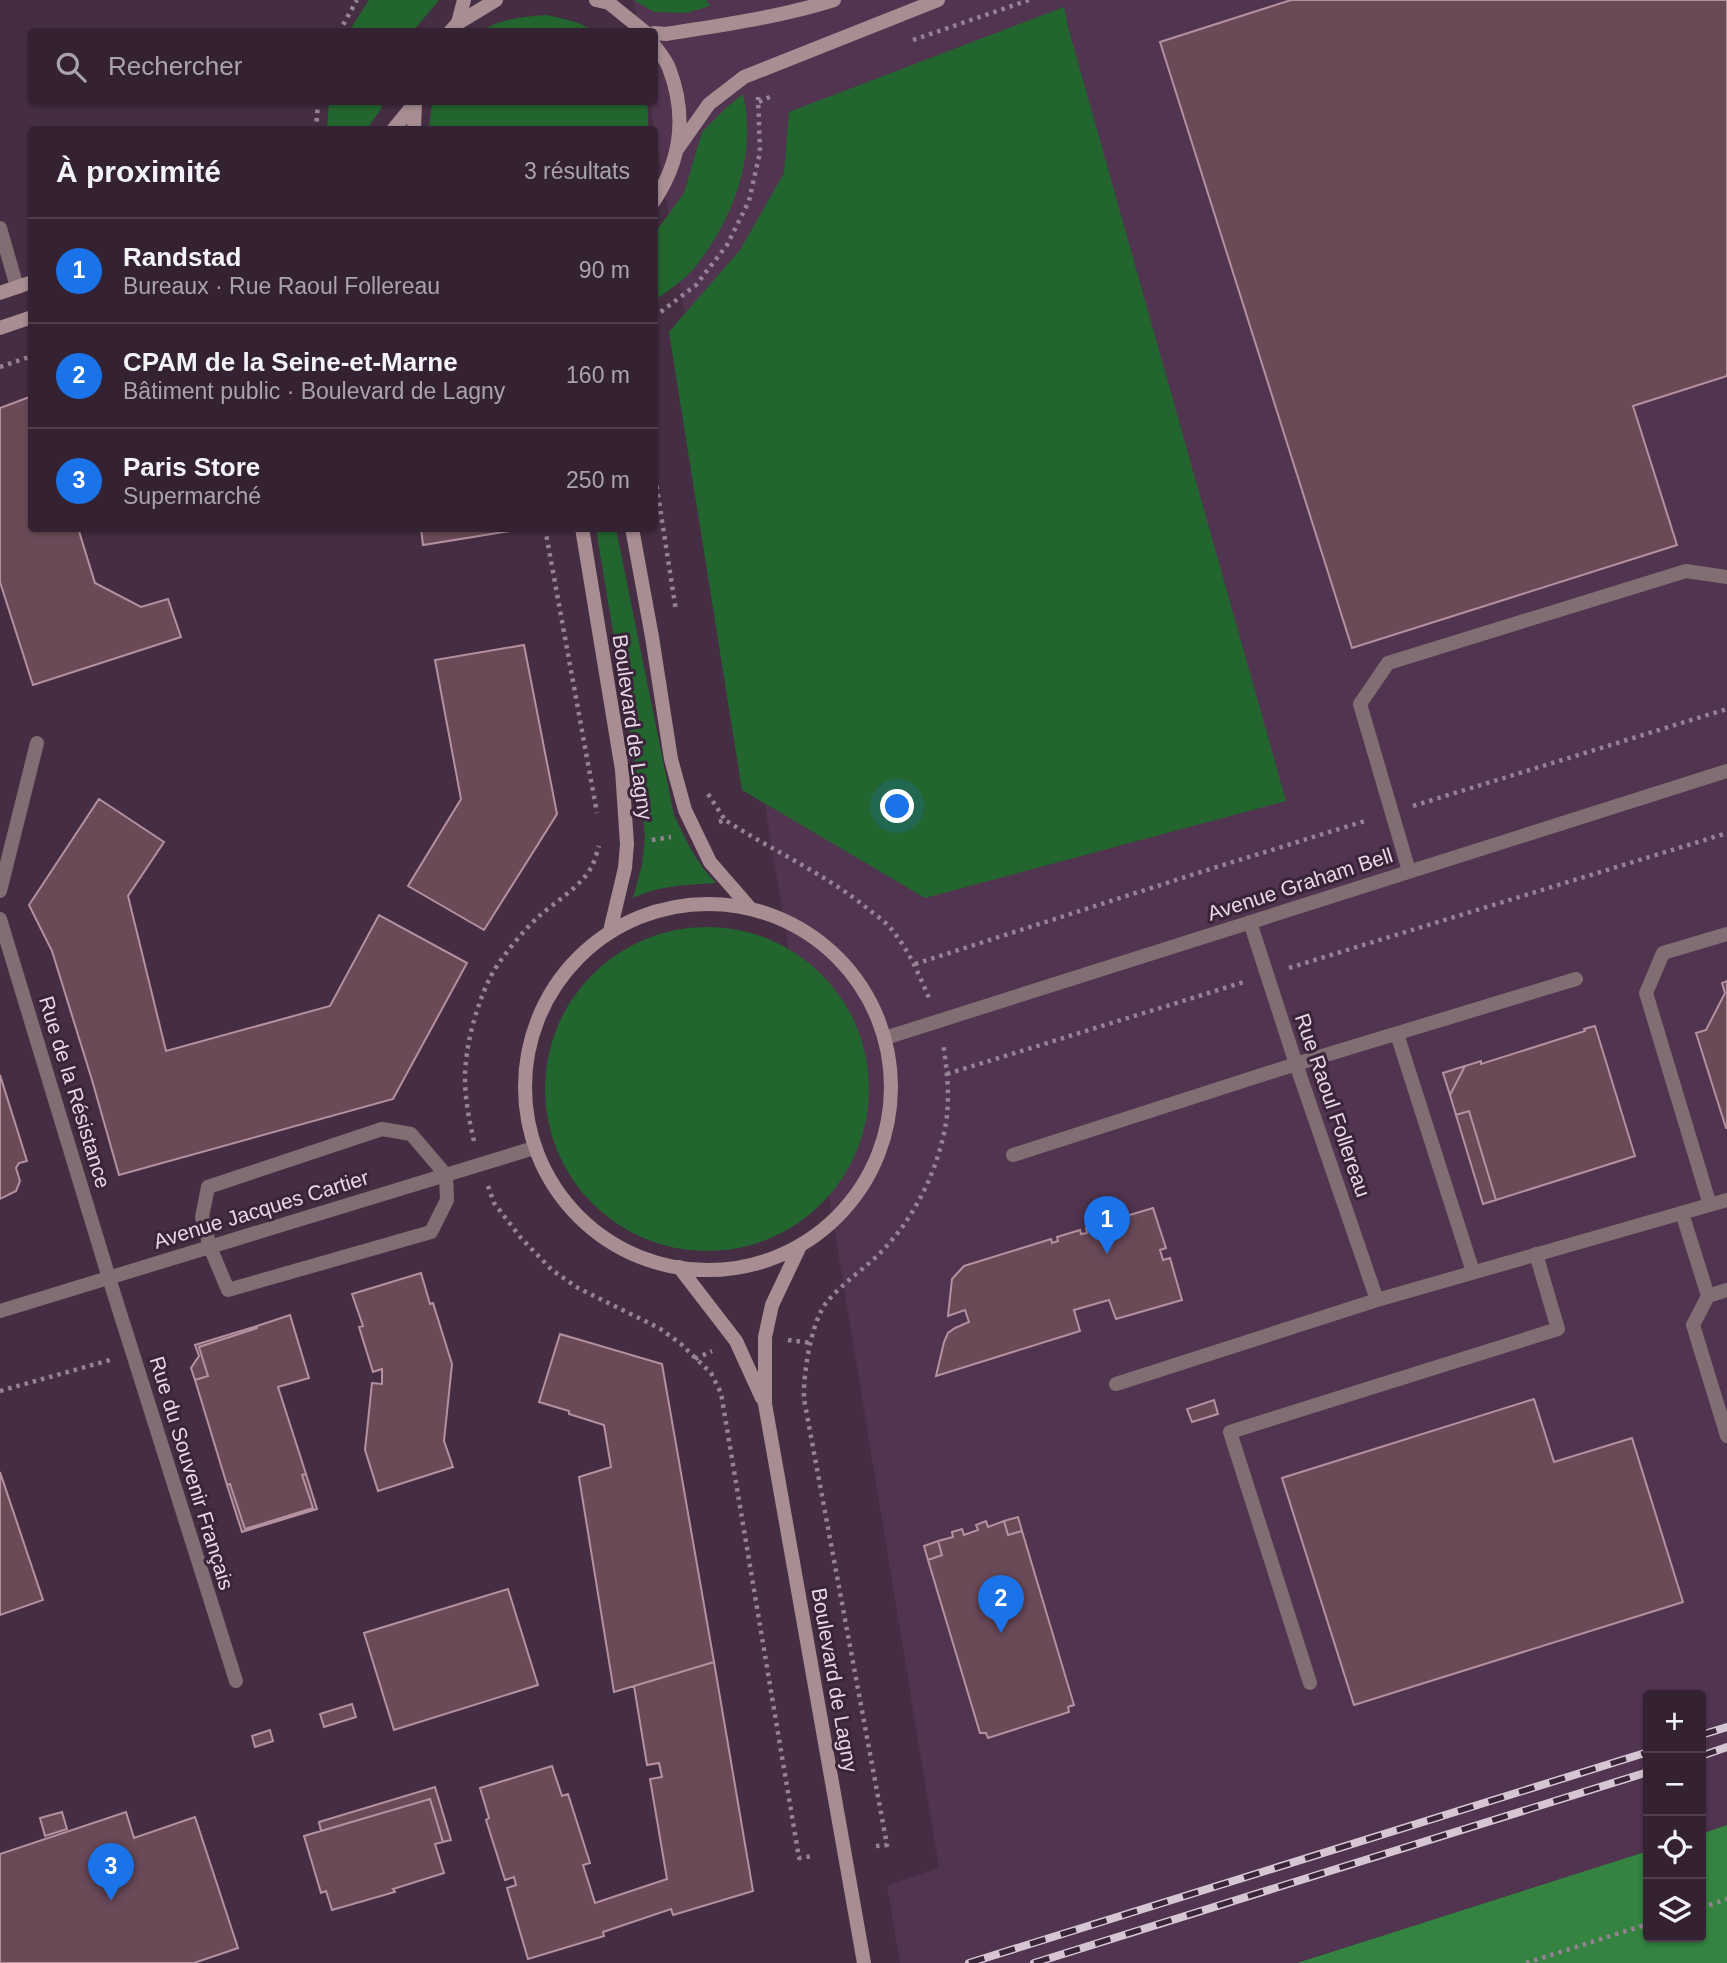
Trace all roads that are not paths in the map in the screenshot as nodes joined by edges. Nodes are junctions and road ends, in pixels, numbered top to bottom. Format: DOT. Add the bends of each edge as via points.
graph roads {
  1 [pos="464,0"];
  2 [pos="496,0"];
  3 [pos="834,0"];
  4 [pos="938,0"];
  5 [pos="603,1"];
  6 [pos="454,27"];
  7 [pos="642,28"];
  8 [pos="658,33"];
  9 [pos="658,51"];
  10 [pos="413,105"];
  11 [pos="415,105"];
  12 [pos="396,126"];
  13 [pos="414,126"];
  14 [pos="678,148"];
  15 [pos="658,194"];
  16 [pos="0,228"];
  17 [pos="24,285"];
  18 [pos="0,293"];
  19 [pos="28,318"];
  20 [pos="0,328"];
  21 [pos="583,532"];
  22 [pos="633,532"];
  23 [pos="1727,577"];
  24 [pos="37,743"];
  25 [pos="1727,771"];
  26 [pos="1409,871"];
  27 [pos="0,891"];
  28 [pos="750,908"];
  29 [pos="0,919"];
  30 [pos="1250,922"];
  31 [pos="610,931"];
  32 [pos="1727,934"];
  33 [pos="1576,979"];
  34 [pos="1397,1034"];
  35 [pos="885,1038"];
  36 [pos="1296,1064"];
  37 [pos="534,1148"];
  38 [pos="1013,1155"];
  39 [pos="446,1175"];
  40 [pos="1727,1200"];
  41 [pos="1710,1205"];
  42 [pos="1682,1213"];
  43 [pos="800,1246"];
  44 [pos="210,1247"];
  45 [pos="1536,1254"];
  46 [pos="680,1267"];
  47 [pos="1473,1272"];
  48 [pos="109,1278"];
  49 [pos="1727,1290"];
  50 [pos="1708,1296"];
  51 [pos="1377,1300"];
  52 [pos="0,1311"];
  53 [pos="1116,1384"];
  54 [pos="765,1404"];
  55 [pos="1727,1436"];
  56 [pos="236,1681"];
  57 [pos="1310,1684"];
  58 [pos="864,1963"];
  1 -- 6 [label="main road"];
  2 -- 6 [label="main road"];
  3 -- 8 [label="main road" via="724,25"];
  4 -- 14 [label="main road" via="744,77 709,104"];
  5 -- 7 [label="main road"];
  9 -- 14 [label="main road" via="668,66 680,107"];
  10 -- 12 [label="main road"];
  11 -- 13 [label="main road"];
  14 -- 15 [label="main road"];
  16 -- 17 [label="street"];
  17 -- 18 [label="main road"];
  19 -- 20 [label="main road"];
  21 -- 31 [label="main road, Boulevard de Lagny" via="622,769 627,844"];
  22 -- 28 [label="main road, Boulevard de Lagny" via="671,759 685,810 710,862"];
  23 -- 26 [label="street" via="1686,571 1388,663 1360,704"];
  24 -- 27 [label="street"];
  25 -- 26 [label="street, Avenue Graham Bell"];
  26 -- 30 [label="street, Avenue Graham Bell"];
  28 -- 31 [label="main road" via="702,903 654,911"];
  28 -- 35 [label="main road" via="796,926 836,955 866,993"];
  29 -- 48 [label="street, Rue de la Résistance"];
  30 -- 35 [label="street, Avenue Graham Bell"];
  30 -- 36 [label="street, Rue Raoul Follereau"];
  31 -- 37 [label="main road" via="572,963 543,1004 527,1052 524,1102"];
  32 -- 41 [label="street" via="1663,953 1646,993"];
  33 -- 34 [label="street"];
  34 -- 36 [label="street"];
  34 -- 47 [label="street"];
  35 -- 43 [label="main road" via="892,1082 888,1127 873,1168 848,1206"];
  36 -- 38 [label="street"];
  36 -- 51 [label="street, Rue Raoul Follereau"];
  37 -- 39 [label="street, Avenue Jacques Cartier"];
  37 -- 46 [label="main road" via="557,1192 589,1227 628,1252"];
  39 -- 44 [label="street, Avenue Jacques Cartier"];
  39 -- 44 [label="street" via="447,1200 431,1232 228,1290"];
  39 -- 44 [label="street" via="411,1134 382,1129 208,1187 202,1217"];
  40 -- 41 [label="street"];
  41 -- 42 [label="street"];
  42 -- 45 [label="street"];
  42 -- 50 [label="street"];
  43 -- 46 [label="main road" via="771,1259 722,1270"];
  43 -- 54 [label="main road, Boulevard de Lagny" via="772,1305 765,1337"];
  44 -- 48 [label="street, Avenue Jacques Cartier"];
  45 -- 47 [label="street"];
  45 -- 57 [label="street" via="1558,1329 1230,1432"];
  46 -- 54 [label="main road, Boulevard de Lagny" via="736,1341"];
  47 -- 51 [label="street"];
  48 -- 52 [label="street, Avenue Jacques Cartier"];
  48 -- 56 [label="street, Rue du Souvenir Français"];
  49 -- 50 [label="street"];
  50 -- 55 [label="street" via="1693,1325"];
  51 -- 53 [label="street"];
  54 -- 58 [label="main road, Boulevard de Lagny"];
}
